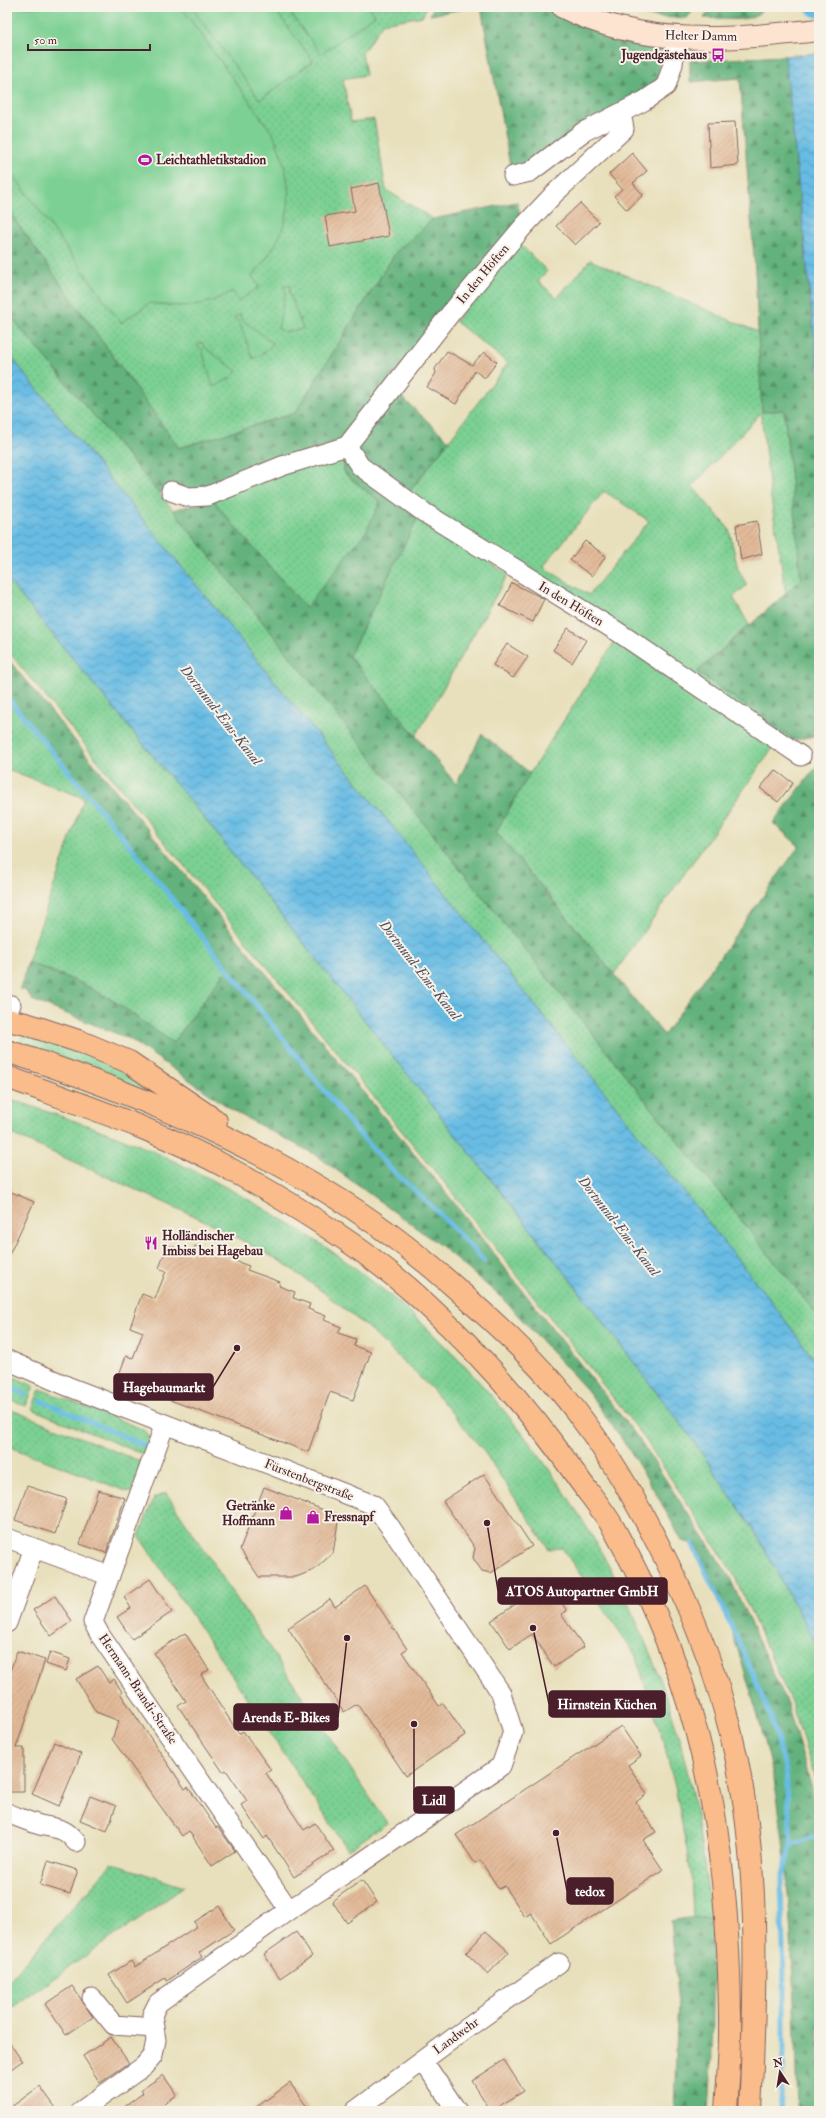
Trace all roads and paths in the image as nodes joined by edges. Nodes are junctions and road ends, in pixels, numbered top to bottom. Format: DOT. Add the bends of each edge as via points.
graph roads {
  1 [pos="563,7"];
  2 [pos="819,30"];
  3 [pos="676,38"];
  4 [pos="621,113"];
  5 [pos="513,176"];
  6 [pos="347,446"];
  7 [pos="171,491"];
  8 [pos="801,756"];
  9 [pos="8,1011"];
  10 [pos="7,1051"];
  11 [pos="7,1077"];
  12 [pos="360,1214"];
  13 [pos="7,1360"];
  14 [pos="166,1424"];
  15 [pos="7,1538"];
  16 [pos="34,1548"];
  17 [pos="110,1576"];
  18 [pos="7,1623"];
  19 [pos="7,1813"];
  20 [pos="76,1842"];
  21 [pos="289,1910"];
  22 [pos="559,1963"];
  23 [pos="92,1998"];
  24 [pos="154,2028"];
  25 [pos="423,2061"];
  26 [pos="81,2111"];
  27 [pos="355,2111"];
  28 [pos="457,2111"];
  29 [pos="726,2111"];
  30 [pos="750,2111"];
  1 -- 3 [label="street, Helter Damm" via="602,22"];
  2 -- 3 [label="street, Helter Damm" via="721,39"];
  3 -- 4 [label="street" via="673,64 666,86"];
  4 -- 5 [label="street" via="583,132 530,172"];
  4 -- 6 [label="street, In den Höften" via="624,129 555,193 523,227 450,314"];
  6 -- 7 [label="street" via="282,466 208,496 188,497"];
  6 -- 8 [label="street, In den Höften" via="360,466 425,513 618,632"];
  9 -- 12 [label="highway" via="26,1024 81,1042 129,1062 207,1116 319,1175"];
  10 -- 12 [label="highway" via="158,1107 236,1143 291,1171"];
  11 -- 29 [label="highway" via="130,1122 228,1168 312,1218 369,1257 422,1300 485,1361 550,1438 613,1527 648,1597 679,1673 698,1736 711,1797 728,1926 730,2018"];
  12 -- 30 [label="highway" via="445,1278 519,1345 582,1419 641,1510 682,1592 710,1660 732,1735 750,1852 755,2018"];
  13 -- 14 [label="street, Fürstenbergstraße"];
  14 -- 17 [label="street, Hermann-Brandi-Straße"];
  14 -- 21 [label="street, Fürstenbergstraße" via="374,1505 501,1693 514,1732 501,1766"];
  15 -- 16 [label="street"];
  16 -- 17 [label="street"];
  16 -- 18 [label="street"];
  17 -- 21 [label="street, Hermann-Brandi-Straße" via="93,1622"];
  19 -- 20 [label="street" via="41,1825 59,1828 69,1833"];
  21 -- 24 [label="street" via="158,2003 152,2015"];
  22 -- 25 [label="street, Landwehr"];
  23 -- 24 [label="street" via="114,2025"];
  24 -- 26 [label="street" via="156,2040 153,2055 144,2066"];
  25 -- 27 [label="street, Landwehr"];
  25 -- 28 [label="street"];
}
